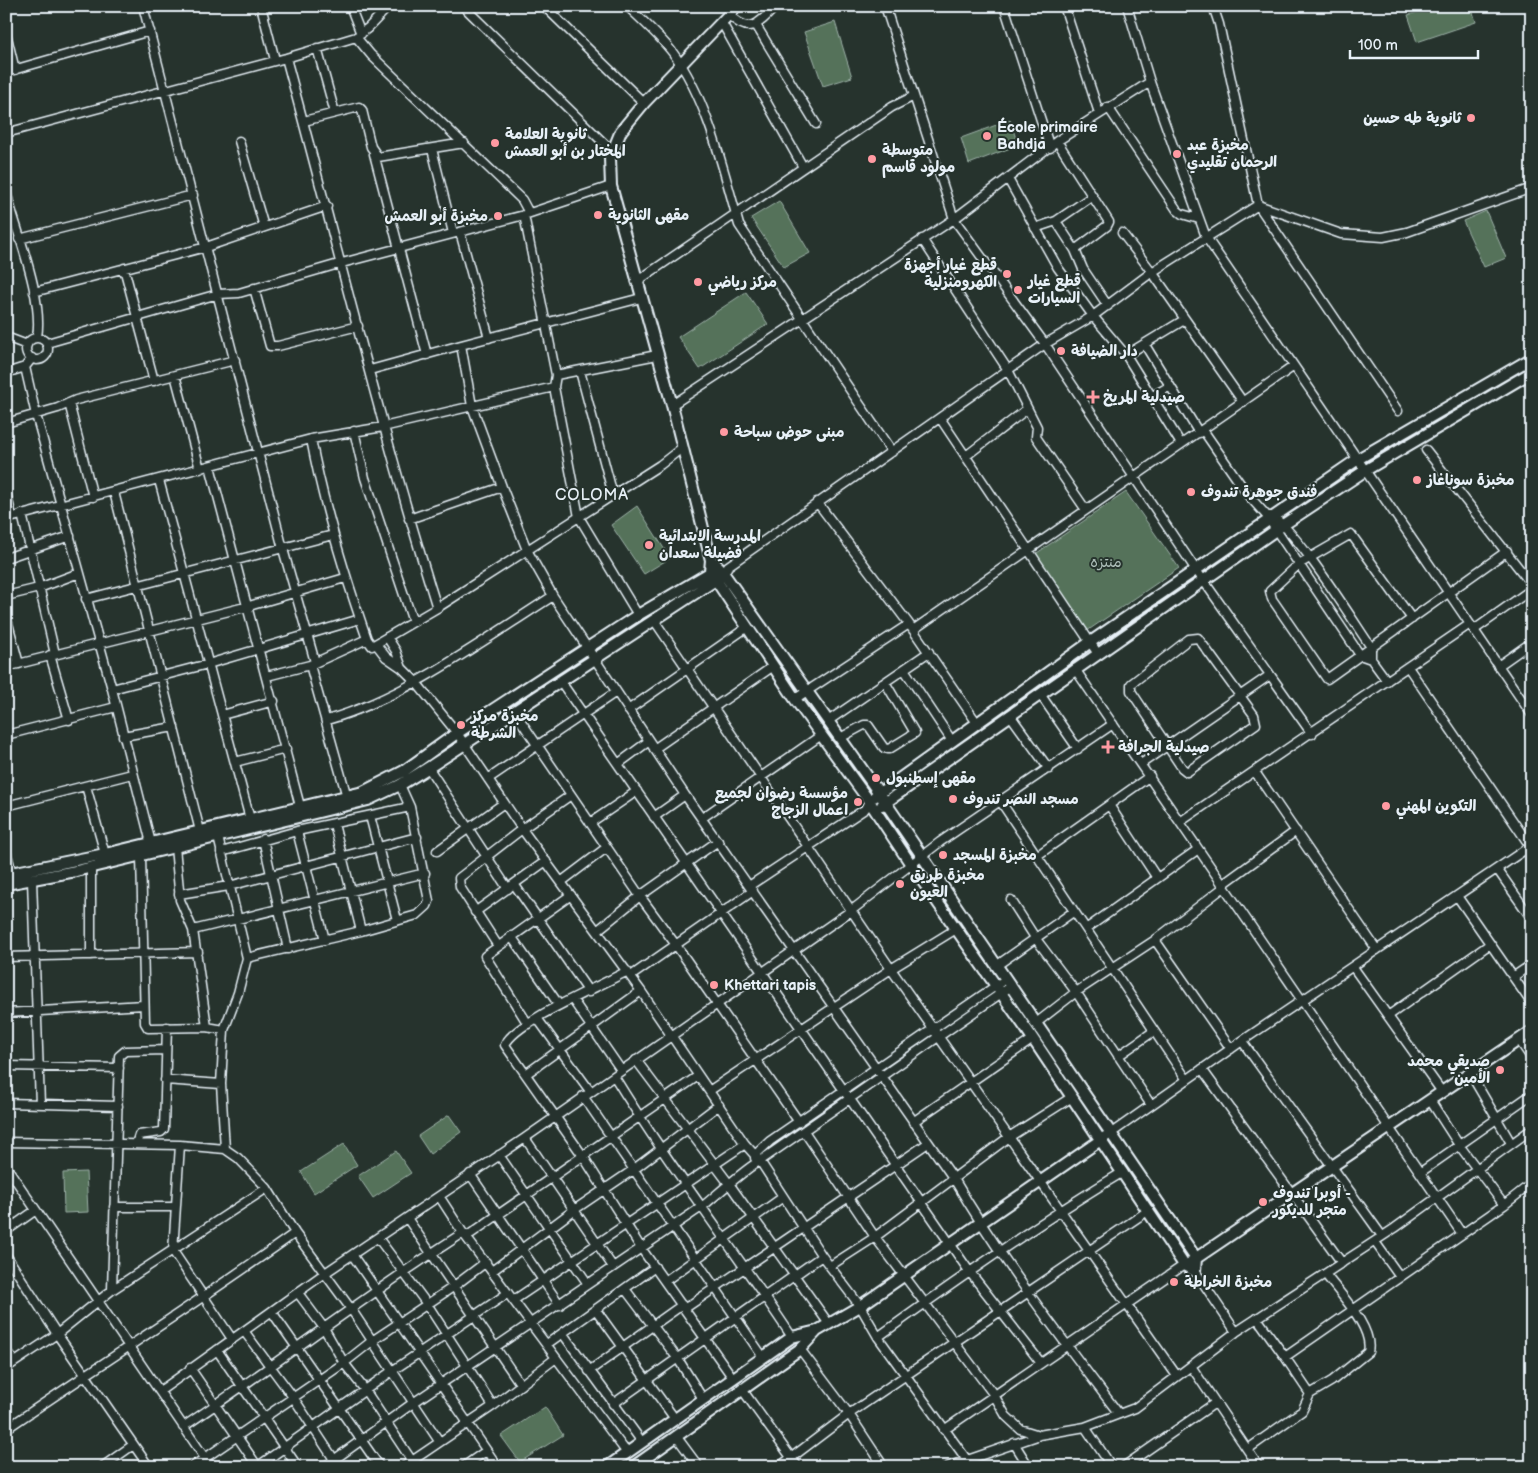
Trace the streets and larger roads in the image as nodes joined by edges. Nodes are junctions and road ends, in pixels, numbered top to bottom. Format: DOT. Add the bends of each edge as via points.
graph roads {
  1 [pos="142,6"];
  2 [pos="262,6"];
  3 [pos="350,6"];
  4 [pos="389,6"];
  5 [pos="464,6"];
  6 [pos="544,6"];
  7 [pos="627,6"];
  8 [pos="737,6"];
  9 [pos="776,6"];
  10 [pos="885,6"];
  11 [pos="1004,6"];
  12 [pos="1064,6"];
  13 [pos="1127,6"];
  14 [pos="1213,6"];
  15 [pos="729,15"];
  16 [pos="722,23"];
  17 [pos="756,25"];
  18 [pos="150,31"];
  19 [pos="6,33"];
  20 [pos="358,35"];
  21 [pos="317,48"];
  22 [pos="286,58"];
  23 [pos="275,60"];
  24 [pos="681,66"];
  25 [pos="10,71"];
  26 [pos="1150,82"];
  27 [pos="164,91"];
  28 [pos="914,96"];
  29 [pos="644,103"];
  30 [pos="1108,107"];
  31 [pos="335,112"];
  32 [pos="1099,113"];
  33 [pos="304,121"];
  34 [pos="816,124"];
  35 [pos="6,133"];
  36 [pos="239,141"];
  37 [pos="1058,142"];
  38 [pos="464,143"];
  39 [pos="1050,148"];
  40 [pos="432,149"];
  41 [pos="612,151"];
  42 [pos="374,154"];
  43 [pos="804,167"];
  44 [pos="1008,179"];
  45 [pos="610,186"];
  46 [pos="1532,188"];
  47 [pos="6,190"];
  48 [pos="193,195"];
  49 [pos="1092,198"];
  50 [pos="1258,205"];
  51 [pos="327,206"];
  52 [pos="8,207"];
  53 [pos="736,213"];
  54 [pos="527,214"];
  55 [pos="954,219"];
  56 [pos="1199,219"];
  57 [pos="1056,221"];
  58 [pos="264,227"];
  59 [pos="1035,228"];
  60 [pos="456,233"];
  61 [pos="1122,233"];
  62 [pos="1206,237"];
  63 [pos="20,239"];
  64 [pos="922,239"];
  65 [pos="206,247"];
  66 [pos="398,248"];
  67 [pos="1076,250"];
  68 [pos="342,263"];
  69 [pos="124,268"];
  70 [pos="1152,272"];
  71 [pos="636,282"];
  72 [pos="254,288"];
  73 [pos="34,292"];
  74 [pos="218,294"];
  75 [pos="641,298"];
  76 [pos="1108,306"];
  77 [pos="1093,316"];
  78 [pos="138,318"];
  79 [pos="802,320"];
  80 [pos="1184,320"];
  81 [pos="546,323"];
  82 [pos="358,326"];
  83 [pos="6,336"];
  84 [pos="37,337"];
  85 [pos="489,338"];
  86 [pos="47,343"];
  87 [pos="1045,344"];
  88 [pos="27,345"];
  89 [pos="461,345"];
  90 [pos="1145,345"];
  91 [pos="427,355"];
  92 [pos="1126,355"];
  93 [pos="657,356"];
  94 [pos="32,358"];
  95 [pos="1532,358"];
  96 [pos="235,360"];
  97 [pos="1294,366"];
  98 [pos="25,367"];
  99 [pos="370,370"];
  100 [pos="1008,370"];
  101 [pos="580,371"];
  102 [pos="1532,372"];
  103 [pos="6,373"];
  104 [pos="175,375"];
  105 [pos="556,375"];
  106 [pos="154,381"];
  107 [pos="1170,386"];
  108 [pos="554,387"];
  109 [pos="1152,397"];
  110 [pos="1244,402"];
  111 [pos="69,403"];
  112 [pos="672,405"];
  113 [pos="472,406"];
  114 [pos="1027,409"];
  115 [pos="1398,411"];
  116 [pos="36,415"];
  117 [pos="940,418"];
  118 [pos="6,423"];
  119 [pos="383,427"];
  120 [pos="354,431"];
  121 [pos="1201,432"];
  122 [pos="311,439"];
  123 [pos="1181,444"];
  124 [pos="683,447"];
  125 [pos="1426,450"];
  126 [pos="892,452"];
  127 [pos="259,454"];
  128 [pos="966,456"];
  129 [pos="1358,459"];
  130 [pos="210,466"];
  131 [pos="200,469"];
  132 [pos="1366,470"];
  133 [pos="1134,478"];
  134 [pos="159,480"];
  135 [pos="502,487"];
  136 [pos="6,492"];
  137 [pos="114,492"];
  138 [pos="613,495"];
  139 [pos="93,497"];
  140 [pos="818,502"];
  141 [pos="62,504"];
  142 [pos="1086,510"];
  143 [pos="22,514"];
  144 [pos="579,517"];
  145 [pos="9,518"];
  146 [pos="1270,518"];
  147 [pos="409,519"];
  148 [pos="1279,528"];
  149 [pos="333,535"];
  150 [pos="70,536"];
  151 [pos="283,549"];
  152 [pos="1028,549"];
  153 [pos="527,550"];
  154 [pos="30,552"];
  155 [pos="1506,552"];
  156 [pos="1309,557"];
  157 [pos="6,558"];
  158 [pos="236,560"];
  159 [pos="1299,564"];
  160 [pos="1196,570"];
  161 [pos="719,572"];
  162 [pos="79,573"];
  163 [pos="183,574"];
  164 [pos="345,578"];
  165 [pos="1204,579"];
  166 [pos="136,585"];
  167 [pos="1532,585"];
  168 [pos="38,588"];
  169 [pos="1532,589"];
  170 [pos="295,593"];
  171 [pos="1451,593"];
  172 [pos="6,596"];
  173 [pos="553,596"];
  174 [pos="86,599"];
  175 [pos="249,606"];
  176 [pos="437,608"];
  177 [pos="638,615"];
  178 [pos="6,616"];
  179 [pos="196,618"];
  180 [pos="360,619"];
  181 [pos="1412,619"];
  182 [pos="654,620"];
  183 [pos="414,622"];
  184 [pos="911,627"];
  185 [pos="1472,627"];
  186 [pos="746,628"];
  187 [pos="149,630"];
  188 [pos="306,635"];
  189 [pos="387,638"];
  190 [pos="367,639"];
  191 [pos="1532,642"];
  192 [pos="99,643"];
  193 [pos="1089,643"];
  194 [pos="376,644"];
  195 [pos="1370,647"];
  196 [pos="260,649"];
  197 [pos="587,649"];
  198 [pos="929,652"];
  199 [pos="1098,654"];
  200 [pos="53,655"];
  201 [pos="1360,655"];
  202 [pos="593,658"];
  203 [pos="1371,658"];
  204 [pos="19,664"];
  205 [pos="208,664"];
  206 [pos="313,664"];
  207 [pos="1498,666"];
  208 [pos="6,667"];
  209 [pos="772,667"];
  210 [pos="1408,667"];
  211 [pos="402,668"];
  212 [pos="686,668"];
  213 [pos="904,669"];
  214 [pos="1075,669"];
  215 [pos="1270,675"];
  216 [pos="162,676"];
  217 [pos="267,676"];
  218 [pos="414,681"];
  219 [pos="1387,681"];
  220 [pos="560,682"];
  221 [pos="885,682"];
  222 [pos="112,688"];
  223 [pos="616,692"];
  224 [pos="807,692"];
  225 [pos="1040,694"];
  226 [pos="1240,695"];
  227 [pos="794,700"];
  228 [pos="274,701"];
  229 [pos="116,708"];
  230 [pos="713,708"];
  231 [pos="628,710"];
  232 [pos="514,711"];
  233 [pos="1531,713"];
  234 [pos="583,714"];
  235 [pos="222,715"];
  236 [pos="1010,715"];
  237 [pos="69,720"];
  238 [pos="327,720"];
  239 [pos="828,721"];
  240 [pos="977,723"];
  241 [pos="1113,724"];
  242 [pos="174,727"];
  243 [pos="457,733"];
  244 [pos="964,733"];
  245 [pos="1312,734"];
  246 [pos="6,735"];
  247 [pos="123,736"];
  248 [pos="820,736"];
  249 [pos="840,738"];
  250 [pos="649,741"];
  251 [pos="952,741"];
  252 [pos="971,742"];
  253 [pos="464,744"];
  254 [pos="536,745"];
  255 [pos="1168,745"];
  256 [pos="286,749"];
  257 [pos="654,749"];
  258 [pos="1078,749"];
  259 [pos="235,762"];
  260 [pos="618,764"];
  261 [pos="1141,764"];
  262 [pos="428,767"];
  263 [pos="1049,769"];
  264 [pos="1255,772"];
  265 [pos="132,774"];
  266 [pos="761,775"];
  267 [pos="1150,776"];
  268 [pos="488,779"];
  269 [pos="400,785"];
  270 [pos="86,786"];
  271 [pos="637,791"];
  272 [pos="879,793"];
  273 [pos="571,795"];
  274 [pos="685,795"];
  275 [pos="347,797"];
  276 [pos="1001,802"];
  277 [pos="504,803"];
  278 [pos="886,803"];
  279 [pos="1109,805"];
  280 [pos="6,806"];
  281 [pos="410,807"];
  282 [pos="869,807"];
  283 [pos="302,813"];
  284 [pos="370,816"];
  285 [pos="654,816"];
  286 [pos="702,818"];
  287 [pos="250,819"];
  288 [pos="1180,822"];
  289 [pos="590,823"];
  290 [pos="334,824"];
  291 [pos="468,829"];
  292 [pos="522,829"];
  293 [pos="200,831"];
  294 [pos="297,831"];
  295 [pos="1296,831"];
  296 [pos="218,837"];
  297 [pos="417,838"];
  298 [pos="263,839"];
  299 [pos="718,841"];
  300 [pos="1531,846"];
  301 [pos="175,847"];
  302 [pos="378,847"];
  303 [pos="809,847"];
  304 [pos="152,848"];
  305 [pos="606,848"];
  306 [pos="6,850"];
  307 [pos="1197,850"];
  308 [pos="437,851"];
  309 [pos="222,852"];
  310 [pos="105,854"];
  311 [pos="1038,855"];
  312 [pos="141,856"];
  313 [pos="342,856"];
  314 [pos="486,857"];
  315 [pos="922,857"];
  316 [pos="546,861"];
  317 [pos="687,863"];
  318 [pos="307,866"];
  319 [pos="912,866"];
  320 [pos="91,867"];
  321 [pos="1496,869"];
  322 [pos="425,873"];
  323 [pos="271,876"];
  324 [pos="1157,878"];
  325 [pos="9,879"];
  326 [pos="32,880"];
  327 [pos="561,882"];
  328 [pos="388,884"];
  329 [pos="229,886"];
  330 [pos="511,886"];
  331 [pos="1223,886"];
  332 [pos="751,889"];
  333 [pos="351,893"];
  334 [pos="179,894"];
  335 [pos="571,895"];
  336 [pos="640,896"];
  337 [pos="1457,896"];
  338 [pos="1011,900"];
  339 [pos="315,901"];
  340 [pos="279,910"];
  341 [pos="852,910"];
  342 [pos="475,912"];
  343 [pos="1074,912"];
  344 [pos="723,914"];
  345 [pos="539,917"];
  346 [pos="238,919"];
  347 [pos="1532,919"];
  348 [pos="397,920"];
  349 [pos="956,929"];
  350 [pos="1086,929"];
  351 [pos="193,930"];
  352 [pos="598,930"];
  353 [pos="361,931"];
  354 [pos="511,936"];
  355 [pos="1036,939"];
  356 [pos="324,940"];
  357 [pos="1155,940"];
  358 [pos="1490,944"];
  359 [pos="676,945"];
  360 [pos="498,946"];
  361 [pos="288,949"];
  362 [pos="795,950"];
  363 [pos="1378,950"];
  364 [pos="198,952"];
  365 [pos="142,954"];
  366 [pos="91,955"];
  367 [pos="6,956"];
  368 [pos="35,956"];
  369 [pos="246,958"];
  370 [pos="1532,964"];
  371 [pos="996,966"];
  372 [pos="1353,967"];
  373 [pos="891,969"];
  374 [pos="1112,969"];
  375 [pos="762,972"];
  376 [pos="629,974"];
  377 [pos="1513,977"];
  378 [pos="1003,986"];
  379 [pos="641,991"];
  380 [pos="589,992"];
  381 [pos="1076,992"];
  382 [pos="572,999"];
  383 [pos="1302,1001"];
  384 [pos="716,1004"];
  385 [pos="1532,1004"];
  386 [pos="144,1005"];
  387 [pos="559,1005"];
  388 [pos="835,1008"];
  389 [pos="6,1013"];
  390 [pos="37,1013"];
  391 [pos="1388,1016"];
  392 [pos="537,1018"];
  393 [pos="528,1024"];
  394 [pos="1035,1024"];
  395 [pos="166,1027"];
  396 [pos="591,1027"];
  397 [pos="207,1028"];
  398 [pos="933,1028"];
  399 [pos="224,1030"];
  400 [pos="802,1030"];
  401 [pos="1154,1031"];
  402 [pos="1532,1031"];
  403 [pos="669,1036"];
  404 [pos="939,1036"];
  405 [pos="1033,1039"];
  406 [pos="1519,1040"];
  407 [pos="1242,1041"];
  408 [pos="1231,1049"];
  409 [pos="166,1050"];
  410 [pos="559,1050"];
  411 [pos="1118,1056"];
  412 [pos="1532,1059"];
  413 [pos="636,1060"];
  414 [pos="756,1061"];
  415 [pos="1054,1061"];
  416 [pos="39,1065"];
  417 [pos="6,1066"];
  418 [pos="119,1068"];
  419 [pos="876,1068"];
  420 [pos="1202,1069"];
  421 [pos="621,1070"];
  422 [pos="1470,1073"];
  423 [pos="526,1074"];
  424 [pos="614,1076"];
  425 [pos="698,1076"];
  426 [pos="882,1076"];
  427 [pos="165,1080"];
  428 [pos="1187,1080"];
  429 [pos="971,1082"];
  430 [pos="221,1084"];
  431 [pos="845,1090"];
  432 [pos="590,1091"];
  433 [pos="709,1091"];
  434 [pos="1442,1092"];
  435 [pos="1532,1094"];
  436 [pos="583,1096"];
  437 [pos="1072,1097"];
  438 [pos="666,1098"];
  439 [pos="851,1098"];
  440 [pos="1430,1100"];
  441 [pos="6,1103"];
  442 [pos="40,1104"];
  443 [pos="719,1105"];
  444 [pos="1151,1105"];
  445 [pos="118,1106"];
  446 [pos="555,1115"];
  447 [pos="639,1117"];
  448 [pos="1498,1119"];
  449 [pos="799,1122"];
  450 [pos="913,1122"];
  451 [pos="1389,1126"];
  452 [pos="688,1129"];
  453 [pos="1532,1129"];
  454 [pos="804,1131"];
  455 [pos="609,1136"];
  456 [pos="1009,1137"];
  457 [pos="1106,1137"];
  458 [pos="525,1138"];
  459 [pos="6,1142"];
  460 [pos="118,1143"];
  461 [pos="928,1143"];
  462 [pos="1512,1143"];
  463 [pos="136,1144"];
  464 [pos="745,1144"];
  465 [pos="180,1145"];
  466 [pos="1459,1145"];
  467 [pos="224,1150"];
  468 [pos="661,1150"];
  469 [pos="499,1155"];
  470 [pos="583,1156"];
  471 [pos="756,1160"];
  472 [pos="713,1165"];
  473 [pos="896,1165"];
  474 [pos="6,1166"];
  475 [pos="1333,1166"];
  476 [pos="1476,1169"];
  477 [pos="633,1170"];
  478 [pos="1123,1172"];
  479 [pos="1421,1172"];
  480 [pos="470,1174"];
  481 [pos="552,1178"];
  482 [pos="954,1179"];
  483 [pos="1040,1182"];
  484 [pos="1532,1183"];
  485 [pos="686,1184"];
  486 [pos="730,1185"];
  487 [pos="267,1188"];
  488 [pos="604,1188"];
  489 [pos="1291,1193"];
  490 [pos="526,1195"];
  491 [pos="439,1196"];
  492 [pos="1437,1197"];
  493 [pos="783,1198"];
  494 [pos="848,1199"];
  495 [pos="922,1201"];
  496 [pos="656,1204"];
  497 [pos="1504,1205"];
  498 [pos="703,1206"];
  499 [pos="114,1207"];
  500 [pos="175,1207"];
  501 [pos="1060,1209"];
  502 [pos="36,1210"];
  503 [pos="574,1210"];
  504 [pos="1149,1210"];
  505 [pos="497,1215"];
  506 [pos="406,1218"];
  507 [pos="753,1219"];
  508 [pos="980,1223"];
  509 [pos="627,1225"];
  510 [pos="672,1226"];
  511 [pos="550,1227"];
  512 [pos="804,1229"];
  513 [pos="6,1231"];
  514 [pos="295,1234"];
  515 [pos="1462,1234"];
  516 [pos="465,1235"];
  517 [pos="1382,1236"];
  518 [pos="875,1237"];
  519 [pos="378,1238"];
  520 [pos="724,1238"];
  521 [pos="1375,1242"];
  522 [pos="951,1243"];
  523 [pos="598,1245"];
  524 [pos="641,1248"];
  525 [pos="773,1248"];
  526 [pos="522,1249"];
  527 [pos="173,1251"];
  528 [pos="1090,1251"];
  529 [pos="1000,1252"];
  530 [pos="431,1253"];
  531 [pos="6,1255"];
  532 [pos="353,1256"];
  533 [pos="822,1256"];
  534 [pos="696,1258"];
  535 [pos="1196,1258"];
  536 [pos="486,1262"];
  537 [pos="573,1262"];
  538 [pos="1342,1263"];
  539 [pos="1184,1265"];
  540 [pos="830,1266"];
  541 [pos="613,1267"];
  542 [pos="655,1267"];
  543 [pos="743,1267"];
  544 [pos="492,1271"];
  545 [pos="969,1271"];
  546 [pos="1195,1271"];
  547 [pos="404,1272"];
  548 [pos="325,1273"];
  549 [pos="792,1275"];
  550 [pos="903,1276"];
  551 [pos="1326,1276"];
  552 [pos="1400,1277"];
  553 [pos="544,1281"];
  554 [pos="665,1282"];
  555 [pos="588,1284"];
  556 [pos="454,1287"];
  557 [pos="715,1287"];
  558 [pos="624,1289"];
  559 [pos="112,1290"];
  560 [pos="377,1291"];
  561 [pos="1028,1291"];
  562 [pos="298,1293"];
  563 [pos="508,1293"];
  564 [pos="205,1298"];
  565 [pos="766,1298"];
  566 [pos="514,1300"];
  567 [pos="99,1302"];
  568 [pos="926,1303"];
  569 [pos="427,1304"];
  570 [pos="560,1304"];
  571 [pos="1127,1304"];
  572 [pos="860,1306"];
  573 [pos="683,1307"];
  574 [pos="351,1309"];
  575 [pos="596,1310"];
  576 [pos="1001,1310"];
  577 [pos="1352,1310"];
  578 [pos="272,1312"];
  579 [pos="474,1316"];
  580 [pos="736,1317"];
  581 [pos="1257,1318"];
  582 [pos="399,1323"];
  583 [pos="531,1323"];
  584 [pos="829,1324"];
  585 [pos="654,1326"];
  586 [pos="324,1328"];
  587 [pos="244,1331"];
  588 [pos="817,1331"];
  589 [pos="1236,1332"];
  590 [pos="57,1334"];
  591 [pos="447,1334"];
  592 [pos="563,1334"];
  593 [pos="792,1337"];
  594 [pos="878,1337"];
  595 [pos="232,1339"];
  596 [pos="706,1339"];
  597 [pos="372,1341"];
  598 [pos="954,1341"];
  599 [pos="547,1344"];
  600 [pos="130,1346"];
  601 [pos="622,1347"];
  602 [pos="1067,1347"];
  603 [pos="297,1348"];
  604 [pos="495,1348"];
  605 [pos="800,1349"];
  606 [pos="217,1350"];
  607 [pos="6,1351"];
  608 [pos="420,1352"];
  609 [pos="763,1357"];
  610 [pos="1285,1357"];
  611 [pos="556,1358"];
  612 [pos="678,1359"];
  613 [pos="15,1362"];
  614 [pos="344,1363"];
  615 [pos="1041,1363"];
  616 [pos="1191,1366"];
  617 [pos="272,1367"];
  618 [pos="467,1367"];
  619 [pos="6,1368"];
  620 [pos="190,1368"];
  621 [pos="392,1371"];
  622 [pos="589,1371"];
  623 [pos="85,1375"];
  624 [pos="905,1376"];
  625 [pos="1177,1376"];
  626 [pos="733,1378"];
  627 [pos="318,1380"];
  628 [pos="646,1380"];
  629 [pos="441,1384"];
  630 [pos="522,1384"];
  631 [pos="242,1387"];
  632 [pos="741,1388"];
  633 [pos="365,1390"];
  634 [pos="160,1391"];
  635 [pos="1310,1394"];
  636 [pos="994,1395"];
  637 [pos="293,1397"];
  638 [pos="703,1399"];
  639 [pos="413,1403"];
  640 [pos="1215,1403"];
  641 [pos="613,1404"];
  642 [pos="215,1406"];
  643 [pos="492,1406"];
  644 [pos="339,1410"];
  645 [pos="848,1414"];
  646 [pos="1119,1414"];
  647 [pos="264,1418"];
  648 [pos="675,1419"];
  649 [pos="388,1422"];
  650 [pos="467,1422"];
  651 [pos="183,1427"];
  652 [pos="1086,1427"];
  653 [pos="314,1428"];
  654 [pos="6,1429"];
  655 [pos="944,1430"];
  656 [pos="1039,1435"];
  657 [pos="237,1436"];
  658 [pos="676,1436"];
  659 [pos="439,1441"];
  660 [pos="361,1442"];
  661 [pos="642,1442"];
  662 [pos="1014,1443"];
  663 [pos="133,1445"];
  664 [pos="285,1447"];
  665 [pos="1248,1450"];
  666 [pos="486,1451"];
  667 [pos="627,1453"];
  668 [pos="791,1457"];
  669 [pos="205,1458"];
  670 [pos="334,1459"];
  671 [pos="966,1459"];
  672 [pos="412,1461"];
  673 [pos="102,1467"];
  674 [pos="148,1467"];
  675 [pos="192,1467"];
  676 [pos="211,1467"];
  677 [pos="257,1467"];
  678 [pos="298,1467"];
  679 [pos="324,1467"];
  680 [pos="339,1467"];
  681 [pos="380,1467"];
  682 [pos="403,1467"];
  683 [pos="463,1467"];
  684 [pos="498,1467"];
  685 [pos="607,1467"];
  686 [pos="633,1467"];
  687 [pos="699,1467"];
  688 [pos="779,1467"];
  689 [pos="798,1467"];
  690 [pos="884,1467"];
  691 [pos="947,1467"];
  692 [pos="972,1467"];
  693 [pos="1028,1467"];
  694 [pos="1112,1467"];
  695 [pos="1123,1467"];
  696 [pos="1259,1467"];
  1 -- 18 [label="street"];
  2 -- 23 [label="street"];
  3 -- 20 [label="street"];
  4 -- 20 [label="street"];
  5 -- 41 [label="street"];
  6 -- 29 [label="street"];
  7 -- 24 [label="street" via="661,38"];
  8 -- 15 [label="street"];
  9 -- 17 [label="street"];
  10 -- 28 [label="street"];
  11 -- 39 [label="street"];
  12 -- 32 [label="street"];
  13 -- 26 [label="street"];
  14 -- 50 [label="street"];
  15 -- 16 [label="street"];
  15 -- 17 [label="street" via="742,26"];
  16 -- 24 [label="street"];
  16 -- 43 [label="street"];
  17 -- 34 [label="street"];
  18 -- 25 [label="street"];
  18 -- 27 [label="street"];
  19 -- 25 [label="street"];
  20 -- 21 [label="street"];
  20 -- 38 [label="street" via="371,55"];
  21 -- 22 [label="street"];
  21 -- 31 [label="street"];
  22 -- 23 [label="street"];
  22 -- 33 [label="street"];
  23 -- 27 [label="street"];
  24 -- 29 [label="street"];
  24 -- 53 [label="street" via="700,101"];
  26 -- 30 [label="street"];
  26 -- 56 [label="street"];
  27 -- 35 [label="street"];
  27 -- 48 [label="street"];
  28 -- 43 [label="street" via="892,107"];
  28 -- 55 [label="street"];
  29 -- 41 [label="street" via="621,131"];
  30 -- 32 [label="street"];
  30 -- 56 [label="street" via="1177,210"];
  31 -- 33 [label="street"];
  31 -- 42 [label="street" via="354,107 362,110"];
  32 -- 37 [label="street"];
  33 -- 51 [label="street"];
  36 -- 58 [label="street"];
  37 -- 39 [label="street"];
  37 -- 49 [label="street"];
  38 -- 40 [label="street"];
  38 -- 54 [label="street" via="522,200"];
  39 -- 44 [label="street"];
  40 -- 42 [label="street" via="385,158"];
  40 -- 60 [label="street"];
  41 -- 45 [label="street"];
  42 -- 66 [label="street"];
  43 -- 53 [label="street"];
  44 -- 55 [label="street"];
  44 -- 59 [label="street"];
  45 -- 54 [label="street"];
  45 -- 71 [label="street"];
  46 -- 50 [label="street" via="1407,232 1383,237 1341,234"];
  47 -- 52 [label="street"];
  48 -- 63 [label="street"];
  48 -- 65 [label="street"];
  49 -- 57 [label="street"];
  49 -- 67 [label="street" via="1109,222"];
  50 -- 62 [label="street"];
  50 -- 115 [label="street"];
  51 -- 58 [label="street"];
  51 -- 68 [label="street"];
  52 -- 63 [label="street"];
  53 -- 71 [label="street"];
  53 -- 79 [label="street" via="746,238"];
  54 -- 60 [label="street"];
  54 -- 81 [label="street"];
  55 -- 64 [label="street"];
  55 -- 87 [label="street"];
  56 -- 62 [label="street"];
  57 -- 59 [label="street"];
  57 -- 67 [label="street"];
  58 -- 65 [label="street"];
  59 -- 77 [label="street" via="1058,268"];
  60 -- 66 [label="street"];
  60 -- 85 [label="street"];
  61 -- 70 [label="street"];
  62 -- 70 [label="street"];
  62 -- 97 [label="street"];
  63 -- 73 [label="street"];
  64 -- 79 [label="street"];
  64 -- 100 [label="street"];
  65 -- 69 [label="street"];
  65 -- 74 [label="street"];
  66 -- 68 [label="street"];
  66 -- 91 [label="street"];
  67 -- 76 [label="street" via="1083,269"];
  68 -- 72 [label="street"];
  68 -- 82 [label="street"];
  69 -- 73 [label="street"];
  69 -- 78 [label="street"];
  70 -- 76 [label="street"];
  70 -- 80 [label="street"];
  71 -- 75 [label="street"];
  72 -- 74 [label="street"];
  72 -- 82 [label="street" via="270,346"];
  73 -- 84 [label="street" via="39,322"];
  74 -- 78 [label="street"];
  74 -- 96 [label="street"];
  75 -- 81 [label="street"];
  75 -- 93 [label="street"];
  76 -- 77 [label="street"];
  77 -- 87 [label="street"];
  77 -- 92 [label="street"];
  78 -- 86 [label="street"];
  78 -- 106 [label="street"];
  79 -- 112 [label="street"];
  79 -- 126 [label="street"];
  80 -- 90 [label="street"];
  80 -- 110 [label="street"];
  81 -- 85 [label="street"];
  81 -- 105 [label="street"];
  82 -- 99 [label="street"];
  83 -- 88 [label="street"];
  84 -- 86 [label="street"];
  84 -- 88 [label="street"];
  85 -- 89 [label="street"];
  86 -- 94 [label="street" via="48,354 43,358"];
  87 -- 100 [label="street"];
  87 -- 133 [label="street"];
  88 -- 94 [label="street" via="28,355"];
  89 -- 91 [label="street"];
  89 -- 113 [label="street"];
  90 -- 92 [label="street"];
  90 -- 107 [label="street"];
  91 -- 99 [label="street"];
  92 -- 109 [label="street"];
  93 -- 101 [label="street"];
  93 -- 112 [label="street"];
  94 -- 98 [label="street"];
  95 -- 129 [label="street"];
  96 -- 104 [label="street"];
  96 -- 127 [label="street"];
  97 -- 110 [label="street"];
  97 -- 129 [label="street"];
  98 -- 103 [label="street"];
  98 -- 116 [label="street"];
  99 -- 119 [label="street"];
  100 -- 114 [label="street"];
  100 -- 117 [label="street"];
  101 -- 105 [label="street"];
  101 -- 138 [label="street"];
  102 -- 132 [label="street"];
  104 -- 106 [label="street"];
  104 -- 131 [label="street"];
  105 -- 108 [label="street"];
  106 -- 111 [label="street"];
  107 -- 109 [label="street"];
  107 -- 121 [label="street"];
  108 -- 113 [label="street"];
  108 -- 144 [label="street"];
  109 -- 123 [label="street"];
  110 -- 121 [label="street"];
  111 -- 116 [label="street"];
  111 -- 139 [label="street"];
  112 -- 124 [label="street"];
  113 -- 119 [label="street"];
  113 -- 135 [label="street"];
  114 -- 128 [label="street"];
  114 -- 142 [label="street" via="1037,427 1036,437"];
  116 -- 118 [label="street"];
  116 -- 141 [label="street"];
  117 -- 126 [label="street"];
  117 -- 128 [label="street"];
  119 -- 120 [label="street"];
  119 -- 147 [label="street"];
  120 -- 122 [label="street"];
  120 -- 183 [label="street" via="386,545"];
  121 -- 123 [label="street"];
  121 -- 146 [label="street" via="1248,495"];
  122 -- 127 [label="street"];
  122 -- 149 [label="street"];
  123 -- 133 [label="street"];
  124 -- 138 [label="street"];
  124 -- 161 [label="street" via="711,560"];
  125 -- 155 [label="street"];
  126 -- 140 [label="street"];
  127 -- 130 [label="street"];
  127 -- 151 [label="street"];
  128 -- 152 [label="street"];
  129 -- 132 [label="street"];
  129 -- 146 [label="street"];
  130 -- 131 [label="street"];
  130 -- 158 [label="street"];
  131 -- 134 [label="street"];
  132 -- 148 [label="street"];
  132 -- 171 [label="street"];
  133 -- 142 [label="street"];
  133 -- 160 [label="street"];
  134 -- 137 [label="street"];
  134 -- 163 [label="street"];
  135 -- 147 [label="street"];
  135 -- 153 [label="street"];
  136 -- 145 [label="street"];
  137 -- 139 [label="street"];
  137 -- 166 [label="street"];
  138 -- 144 [label="street"];
  139 -- 141 [label="street"];
  140 -- 161 [label="street"];
  140 -- 184 [label="street"];
  141 -- 143 [label="street"];
  141 -- 150 [label="street"];
  142 -- 152 [label="street"];
  143 -- 145 [label="street"];
  143 -- 154 [label="street"];
  144 -- 153 [label="street"];
  144 -- 177 [label="street"];
  146 -- 148 [label="street"];
  146 -- 160 [label="street"];
  147 -- 176 [label="street"];
  148 -- 156 [label="street"];
  148 -- 159 [label="street"];
  148 -- 165 [label="street"];
  149 -- 151 [label="street"];
  149 -- 164 [label="street"];
  150 -- 154 [label="street"];
  150 -- 162 [label="street"];
  151 -- 158 [label="street"];
  151 -- 170 [label="street"];
  152 -- 184 [label="street"];
  152 -- 193 [label="street"];
  153 -- 173 [label="street"];
  153 -- 176 [label="street"];
  154 -- 157 [label="street"];
  154 -- 168 [label="street"];
  155 -- 167 [label="street"];
  155 -- 171 [label="street"];
  156 -- 159 [label="street"];
  156 -- 181 [label="street" via="1353,535"];
  156 -- 195 [label="street"];
  158 -- 163 [label="street"];
  158 -- 175 [label="street"];
  159 -- 201 [label="street"];
  159 -- 201 [label="street" via="1270,592 1282,614 1325,678"];
  160 -- 165 [label="street"];
  160 -- 193 [label="street"];
  161 -- 177 [label="street"];
  161 -- 182 [label="street"];
  161 -- 186 [label="street"];
  161 -- 224 [label="street"];
  162 -- 168 [label="street"];
  162 -- 174 [label="street"];
  163 -- 166 [label="street"];
  163 -- 179 [label="street"];
  164 -- 170 [label="street"];
  164 -- 180 [label="street"];
  165 -- 199 [label="street"];
  165 -- 215 [label="street"];
  166 -- 174 [label="street"];
  166 -- 187 [label="street"];
  168 -- 172 [label="street"];
  168 -- 200 [label="street"];
  169 -- 185 [label="street"];
  170 -- 175 [label="street"];
  170 -- 188 [label="street"];
  171 -- 181 [label="street"];
  171 -- 185 [label="street"];
  173 -- 197 [label="street"];
  173 -- 218 [label="street"];
  174 -- 192 [label="street"];
  175 -- 179 [label="street"];
  175 -- 196 [label="street"];
  176 -- 183 [label="street"];
  177 -- 197 [label="street"];
  178 -- 204 [label="street"];
  179 -- 187 [label="street"];
  179 -- 205 [label="street"];
  180 -- 188 [label="street"];
  180 -- 190 [label="street"];
  181 -- 195 [label="street"];
  182 -- 202 [label="street"];
  182 -- 212 [label="street"];
  183 -- 189 [label="street"];
  184 -- 198 [label="street"];
  184 -- 224 [label="street"];
  185 -- 207 [label="street"];
  185 -- 210 [label="street"];
  186 -- 209 [label="street"];
  186 -- 212 [label="street"];
  187 -- 192 [label="street"];
  187 -- 216 [label="street"];
  188 -- 196 [label="street"];
  188 -- 206 [label="street"];
  189 -- 194 [label="street"];
  189 -- 211 [label="street"];
  190 -- 194 [label="street" via="371,646"];
  190 -- 206 [label="street"];
  191 -- 207 [label="street"];
  192 -- 200 [label="street"];
  192 -- 222 [label="street"];
  193 -- 199 [label="street"];
  193 -- 240 [label="street"];
  194 -- 211 [label="street" via="386,657"];
  195 -- 201 [label="street"];
  195 -- 203 [label="street"];
  196 -- 205 [label="street"];
  196 -- 217 [label="street"];
  197 -- 202 [label="street"];
  197 -- 243 [label="street"];
  198 -- 213 [label="street"];
  198 -- 240 [label="street"];
  199 -- 214 [label="street"];
  200 -- 204 [label="street"];
  200 -- 237 [label="street"];
  201 -- 203 [label="street"];
  202 -- 220 [label="street"];
  202 -- 223 [label="street"];
  203 -- 219 [label="street"];
  204 -- 208 [label="street"];
  205 -- 216 [label="street"];
  205 -- 235 [label="street"];
  206 -- 217 [label="street"];
  206 -- 238 [label="street"];
  207 -- 233 [label="street"];
  209 -- 227 [label="street"];
  209 -- 230 [label="street"];
  210 -- 219 [label="street"];
  210 -- 300 [label="street"];
  211 -- 218 [label="street"];
  212 -- 230 [label="street"];
  212 -- 231 [label="street"];
  213 -- 221 [label="street"];
  213 -- 251 [label="street"];
  214 -- 225 [label="street"];
  214 -- 241 [label="street"];
  215 -- 226 [label="street"];
  215 -- 245 [label="street"];
  216 -- 222 [label="street"];
  216 -- 242 [label="street"];
  217 -- 228 [label="street"];
  218 -- 238 [label="street" via="376,704"];
  218 -- 243 [label="street"];
  219 -- 245 [label="street"];
  220 -- 232 [label="street"];
  220 -- 234 [label="street"];
  221 -- 239 [label="street"];
  221 -- 249 [label="street" via="915,733 889,749 884,748 868,725"];
  222 -- 229 [label="street"];
  223 -- 231 [label="street"];
  223 -- 234 [label="street"];
  224 -- 227 [label="street"];
  224 -- 239 [label="street"];
  225 -- 236 [label="street"];
  225 -- 258 [label="street"];
  226 -- 255 [label="street"];
  226 -- 255 [label="street" via="1254,715 1256,724 1191,772 1182,768"];
  226 -- 255 [label="street" via="1198,638 1189,639 1131,684 1131,691"];
  227 -- 248 [label="street"];
  228 -- 235 [label="street"];
  228 -- 256 [label="street"];
  229 -- 237 [label="street"];
  229 -- 247 [label="street"];
  230 -- 257 [label="street"];
  230 -- 266 [label="street"];
  231 -- 250 [label="street"];
  232 -- 253 [label="street"];
  232 -- 254 [label="street"];
  234 -- 254 [label="street"];
  234 -- 260 [label="street"];
  235 -- 259 [label="street"];
  236 -- 252 [label="street"];
  236 -- 263 [label="street"];
  237 -- 246 [label="street"];
  238 -- 275 [label="street"];
  239 -- 249 [label="street"];
  240 -- 244 [label="street"];
  241 -- 258 [label="street"];
  241 -- 261 [label="street"];
  242 -- 247 [label="street"];
  242 -- 293 [label="street"];
  243 -- 253 [label="street"];
  243 -- 275 [label="street" via="386,782"];
  244 -- 251 [label="street"];
  244 -- 252 [label="street"];
  245 -- 264 [label="street"];
  247 -- 265 [label="street"];
  248 -- 266 [label="street"];
  248 -- 282 [label="street"];
  249 -- 272 [label="street"];
  250 -- 257 [label="street"];
  250 -- 260 [label="street"];
  251 -- 272 [label="street"];
  252 -- 278 [label="street"];
  253 -- 262 [label="street"];
  253 -- 268 [label="street"];
  254 -- 268 [label="street"];
  254 -- 273 [label="street"];
  255 -- 261 [label="street"];
  256 -- 259 [label="street"];
  256 -- 283 [label="street"];
  257 -- 274 [label="street"];
  258 -- 263 [label="street"];
  259 -- 287 [label="street"];
  260 -- 271 [label="street"];
  261 -- 267 [label="street"];
  262 -- 269 [label="street"];
  262 -- 291 [label="street"];
  263 -- 276 [label="street"];
  264 -- 288 [label="street"];
  264 -- 295 [label="street"];
  265 -- 270 [label="street"];
  265 -- 304 [label="street"];
  266 -- 286 [label="street"];
  266 -- 303 [label="street"];
  267 -- 279 [label="street"];
  267 -- 288 [label="street"];
  268 -- 277 [label="street"];
  269 -- 281 [label="street"];
  269 -- 283 [label="street" via="368,800"];
  270 -- 280 [label="street"];
  270 -- 310 [label="street"];
  271 -- 285 [label="street"];
  271 -- 289 [label="street"];
  272 -- 278 [label="street"];
  272 -- 282 [label="street"];
  273 -- 289 [label="street"];
  273 -- 292 [label="street"];
  274 -- 285 [label="street"];
  274 -- 286 [label="street"];
  275 -- 283 [label="street"];
  276 -- 311 [label="street"];
  276 -- 315 [label="street"];
  277 -- 291 [label="street"];
  277 -- 292 [label="street"];
  278 -- 282 [label="street"];
  278 -- 315 [label="street"];
  279 -- 311 [label="street"];
  279 -- 324 [label="street"];
  281 -- 284 [label="street"];
  281 -- 297 [label="street"];
  282 -- 303 [label="street"];
  282 -- 319 [label="street"];
  283 -- 287 [label="street"];
  283 -- 296 [label="street"];
  284 -- 290 [label="street"];
  284 -- 302 [label="street"];
  285 -- 317 [label="street"];
  286 -- 299 [label="street"];
  287 -- 293 [label="street"];
  288 -- 307 [label="street"];
  289 -- 305 [label="street"];
  290 -- 294 [label="street"];
  290 -- 313 [label="street"];
  291 -- 308 [label="street"];
  291 -- 314 [label="street"];
  292 -- 314 [label="street"];
  292 -- 316 [label="street"];
  293 -- 304 [label="street"];
  294 -- 298 [label="street"];
  294 -- 318 [label="street"];
  295 -- 331 [label="street"];
  295 -- 363 [label="street"];
  296 -- 301 [label="street"];
  296 -- 309 [label="street"];
  297 -- 302 [label="street"];
  297 -- 322 [label="street"];
  298 -- 309 [label="street"];
  298 -- 323 [label="street"];
  299 -- 317 [label="street"];
  299 -- 332 [label="street"];
  300 -- 321 [label="street"];
  301 -- 304 [label="street"];
  301 -- 334 [label="street"];
  302 -- 313 [label="street"];
  302 -- 328 [label="street"];
  303 -- 332 [label="street"];
  303 -- 341 [label="street"];
  304 -- 310 [label="street"];
  304 -- 312 [label="street"];
  305 -- 327 [label="street"];
  305 -- 336 [label="street"];
  306 -- 325 [label="street"];
  307 -- 324 [label="street"];
  307 -- 331 [label="street"];
  309 -- 329 [label="street"];
  310 -- 325 [label="street"];
  311 -- 343 [label="street"];
  312 -- 320 [label="street"];
  312 -- 365 [label="street"];
  313 -- 318 [label="street"];
  313 -- 333 [label="street"];
  314 -- 330 [label="street"];
  314 -- 342 [label="street" via="459,878 460,887"];
  315 -- 319 [label="street"];
  315 -- 371 [label="street"];
  316 -- 327 [label="street"];
  316 -- 330 [label="street"];
  317 -- 336 [label="street"];
  317 -- 344 [label="street"];
  318 -- 323 [label="street"];
  318 -- 339 [label="street"];
  319 -- 341 [label="street"];
  319 -- 349 [label="street"];
  320 -- 326 [label="street"];
  320 -- 366 [label="street"];
  321 -- 337 [label="street"];
  321 -- 347 [label="street"];
  322 -- 328 [label="street"];
  322 -- 348 [label="street" via="428,906 417,915"];
  323 -- 329 [label="street"];
  323 -- 340 [label="street"];
  324 -- 350 [label="street"];
  325 -- 326 [label="street"];
  326 -- 368 [label="street"];
  327 -- 335 [label="street"];
  328 -- 333 [label="street"];
  328 -- 348 [label="street"];
  329 -- 334 [label="street"];
  329 -- 346 [label="street"];
  330 -- 342 [label="street"];
  330 -- 345 [label="street"];
  331 -- 357 [label="street"];
  331 -- 383 [label="street"];
  332 -- 344 [label="street"];
  332 -- 362 [label="street"];
  333 -- 339 [label="street"];
  333 -- 353 [label="street"];
  334 -- 351 [label="street" via="184,915"];
  335 -- 345 [label="street"];
  335 -- 352 [label="street"];
  336 -- 352 [label="street"];
  336 -- 359 [label="street"];
  337 -- 358 [label="street"];
  337 -- 363 [label="street"];
  338 -- 355 [label="street"];
  339 -- 340 [label="street"];
  339 -- 356 [label="street"];
  340 -- 346 [label="street"];
  340 -- 361 [label="street"];
  341 -- 362 [label="street"];
  341 -- 373 [label="street"];
  342 -- 360 [label="street"];
  343 -- 350 [label="street"];
  343 -- 355 [label="street"];
  344 -- 359 [label="street"];
  344 -- 375 [label="street"];
  345 -- 354 [label="street"];
  345 -- 380 [label="street"];
  346 -- 351 [label="street"];
  346 -- 369 [label="street"];
  348 -- 353 [label="street"];
  349 -- 373 [label="street"];
  349 -- 378 [label="street"];
  350 -- 374 [label="street"];
  351 -- 364 [label="street"];
  352 -- 376 [label="street"];
  353 -- 356 [label="street"];
  354 -- 360 [label="street"];
  354 -- 387 [label="street"];
  355 -- 371 [label="street"];
  355 -- 381 [label="street"];
  356 -- 361 [label="street"];
  357 -- 374 [label="street"];
  357 -- 408 [label="street"];
  358 -- 377 [label="street"];
  358 -- 391 [label="street"];
  359 -- 376 [label="street"];
  359 -- 384 [label="street"];
  360 -- 393 [label="street" via="485,959"];
  361 -- 369 [label="street"];
  362 -- 375 [label="street"];
  362 -- 388 [label="street"];
  363 -- 372 [label="street"];
  364 -- 365 [label="street"];
  364 -- 397 [label="street"];
  365 -- 366 [label="street"];
  365 -- 386 [label="street"];
  366 -- 368 [label="street"];
  367 -- 368 [label="street"];
  368 -- 390 [label="street"];
  369 -- 399 [label="street"];
  370 -- 377 [label="street"];
  371 -- 378 [label="street"];
  372 -- 383 [label="street"];
  372 -- 391 [label="street"];
  373 -- 388 [label="street"];
  373 -- 398 [label="street"];
  374 -- 381 [label="street"];
  374 -- 401 [label="street"];
  375 -- 384 [label="street"];
  375 -- 400 [label="street"];
  376 -- 379 [label="street"];
  376 -- 380 [label="street"];
  377 -- 385 [label="street"];
  378 -- 394 [label="street"];
  378 -- 398 [label="street"];
  378 -- 404 [label="street"];
  378 -- 405 [label="street"];
  379 -- 396 [label="street"];
  379 -- 403 [label="street"];
  380 -- 382 [label="street"];
  381 -- 394 [label="street"];
  381 -- 411 [label="street"];
  382 -- 387 [label="street"];
  382 -- 396 [label="street"];
  383 -- 407 [label="street"];
  383 -- 451 [label="street"];
  384 -- 403 [label="street"];
  384 -- 414 [label="street"];
  386 -- 390 [label="street"];
  386 -- 395 [label="street" via="146,1026"];
  387 -- 392 [label="street"];
  388 -- 400 [label="street"];
  388 -- 419 [label="street"];
  389 -- 390 [label="street"];
  390 -- 416 [label="street"];
  391 -- 434 [label="street"];
  392 -- 393 [label="street"];
  392 -- 410 [label="street"];
  393 -- 423 [label="street" via="505,1045"];
  394 -- 415 [label="street"];
  395 -- 397 [label="street"];
  395 -- 409 [label="street"];
  396 -- 410 [label="street"];
  396 -- 421 [label="street"];
  397 -- 399 [label="street"];
  398 -- 404 [label="street"];
  398 -- 419 [label="street"];
  399 -- 430 [label="street"];
  400 -- 414 [label="street"];
  400 -- 431 [label="street"];
  401 -- 411 [label="street"];
  401 -- 428 [label="street"];
  402 -- 406 [label="street"];
  403 -- 413 [label="street"];
  403 -- 425 [label="street"];
  404 -- 426 [label="street"];
  404 -- 429 [label="street"];
  405 -- 415 [label="street"];
  405 -- 429 [label="street"];
  406 -- 412 [label="street"];
  406 -- 422 [label="street"];
  407 -- 408 [label="street"];
  407 -- 475 [label="street"];
  408 -- 420 [label="street"];
  409 -- 418 [label="street" via="122,1052"];
  409 -- 427 [label="street"];
  410 -- 423 [label="street"];
  410 -- 432 [label="street"];
  411 -- 444 [label="street"];
  413 -- 421 [label="street"];
  413 -- 438 [label="street"];
  414 -- 433 [label="street"];
  414 -- 449 [label="street"];
  415 -- 437 [label="street"];
  415 -- 457 [label="street"];
  416 -- 417 [label="street"];
  416 -- 418 [label="street"];
  416 -- 442 [label="street"];
  418 -- 445 [label="street"];
  419 -- 426 [label="street"];
  419 -- 431 [label="street"];
  420 -- 428 [label="street"];
  420 -- 489 [label="street"];
  421 -- 424 [label="street"];
  422 -- 434 [label="street"];
  422 -- 448 [label="street"];
  423 -- 446 [label="street"];
  424 -- 432 [label="street"];
  424 -- 447 [label="street"];
  425 -- 433 [label="street"];
  425 -- 438 [label="street"];
  426 -- 439 [label="street"];
  426 -- 450 [label="street"];
  427 -- 430 [label="street"];
  427 -- 463 [label="street" via="164,1129 139,1135"];
  428 -- 444 [label="street"];
  429 -- 450 [label="street"];
  429 -- 456 [label="street"];
  430 -- 467 [label="street"];
  431 -- 439 [label="street"];
  431 -- 449 [label="street"];
  432 -- 436 [label="street"];
  433 -- 443 [label="street"];
  434 -- 440 [label="street"];
  435 -- 448 [label="street"];
  436 -- 446 [label="street"];
  436 -- 455 [label="street"];
  437 -- 456 [label="street"];
  437 -- 457 [label="street"];
  438 -- 447 [label="street"];
  438 -- 452 [label="street"];
  439 -- 454 [label="street"];
  439 -- 473 [label="street"];
  440 -- 451 [label="street"];
  440 -- 466 [label="street"];
  441 -- 442 [label="street"];
  442 -- 445 [label="street"];
  443 -- 452 [label="street"];
  443 -- 464 [label="street"];
  444 -- 457 [label="street"];
  445 -- 460 [label="street"];
  446 -- 458 [label="street"];
  446 -- 470 [label="street"];
  447 -- 455 [label="street"];
  447 -- 468 [label="street"];
  448 -- 462 [label="street"];
  448 -- 466 [label="street"];
  449 -- 471 [label="street"];
  450 -- 461 [label="street"];
  451 -- 475 [label="street"];
  451 -- 479 [label="street"];
  452 -- 468 [label="street"];
  452 -- 472 [label="street"];
  453 -- 462 [label="street"];
  454 -- 471 [label="street"];
  454 -- 494 [label="street"];
  455 -- 470 [label="street"];
  455 -- 477 [label="street"];
  456 -- 482 [label="street"];
  456 -- 483 [label="street"];
  457 -- 478 [label="street"];
  457 -- 483 [label="street"];
  457 -- 535 [label="street"];
  458 -- 469 [label="street"];
  458 -- 481 [label="street"];
  459 -- 460 [label="street"];
  460 -- 463 [label="street"];
  460 -- 499 [label="street"];
  461 -- 473 [label="street"];
  461 -- 482 [label="street"];
  462 -- 476 [label="street"];
  463 -- 465 [label="street"];
  464 -- 471 [label="street"];
  464 -- 472 [label="street"];
  465 -- 467 [label="street"];
  465 -- 500 [label="street"];
  466 -- 476 [label="street"];
  466 -- 479 [label="street"];
  467 -- 487 [label="street" via="238,1158"];
  468 -- 477 [label="street"];
  468 -- 485 [label="street"];
  469 -- 480 [label="street"];
  469 -- 490 [label="street"];
  470 -- 481 [label="street"];
  470 -- 488 [label="street"];
  471 -- 486 [label="street"];
  471 -- 493 [label="street"];
  472 -- 485 [label="street"];
  472 -- 486 [label="street"];
  473 -- 494 [label="street"];
  473 -- 495 [label="street"];
  474 -- 502 [label="street"];
  475 -- 489 [label="street"];
  475 -- 517 [label="street"];
  476 -- 492 [label="street"];
  476 -- 497 [label="street"];
  477 -- 488 [label="street"];
  477 -- 496 [label="street"];
  478 -- 501 [label="street"];
  478 -- 504 [label="street"];
  479 -- 492 [label="street"];
  480 -- 491 [label="street"];
  480 -- 505 [label="street"];
  481 -- 490 [label="street"];
  481 -- 503 [label="street"];
  482 -- 495 [label="street"];
  482 -- 508 [label="street"];
  483 -- 501 [label="street"];
  483 -- 508 [label="street"];
  484 -- 497 [label="street"];
  485 -- 496 [label="street"];
  485 -- 498 [label="street"];
  486 -- 498 [label="street"];
  486 -- 507 [label="street"];
  487 -- 514 [label="street"];
  487 -- 527 [label="street"];
  488 -- 503 [label="street"];
  488 -- 509 [label="street"];
  489 -- 535 [label="street"];
  489 -- 538 [label="street"];
  490 -- 505 [label="street"];
  490 -- 511 [label="street"];
  491 -- 506 [label="street"];
  491 -- 516 [label="street"];
  492 -- 515 [label="street"];
  492 -- 517 [label="street"];
  493 -- 507 [label="street"];
  493 -- 512 [label="street"];
  494 -- 512 [label="street"];
  494 -- 518 [label="street"];
  495 -- 518 [label="street"];
  495 -- 522 [label="street"];
  496 -- 509 [label="street"];
  496 -- 510 [label="street"];
  497 -- 515 [label="street"];
  498 -- 510 [label="street"];
  498 -- 520 [label="street"];
  499 -- 500 [label="street"];
  499 -- 559 [label="street"];
  500 -- 527 [label="street"];
  501 -- 528 [label="street"];
  501 -- 529 [label="street"];
  502 -- 513 [label="street"];
  502 -- 567 [label="street"];
  503 -- 511 [label="street"];
  503 -- 523 [label="street"];
  504 -- 528 [label="street"];
  504 -- 539 [label="street"];
  505 -- 516 [label="street"];
  505 -- 526 [label="street"];
  506 -- 519 [label="street"];
  506 -- 530 [label="street"];
  507 -- 520 [label="street"];
  507 -- 525 [label="street"];
  508 -- 522 [label="street"];
  508 -- 529 [label="street"];
  509 -- 523 [label="street"];
  509 -- 524 [label="street"];
  510 -- 524 [label="street"];
  510 -- 534 [label="street"];
  511 -- 526 [label="street"];
  511 -- 537 [label="street"];
  512 -- 525 [label="street"];
  512 -- 533 [label="street"];
  514 -- 548 [label="street"];
  514 -- 564 [label="street"];
  515 -- 552 [label="street"];
  516 -- 530 [label="street"];
  516 -- 536 [label="street"];
  517 -- 521 [label="street"];
  518 -- 540 [label="street"];
  518 -- 550 [label="street"];
  519 -- 532 [label="street"];
  519 -- 547 [label="street"];
  520 -- 534 [label="street"];
  520 -- 543 [label="street"];
  521 -- 538 [label="street"];
  521 -- 552 [label="street"];
  522 -- 545 [label="street"];
  522 -- 550 [label="street"];
  523 -- 537 [label="street"];
  523 -- 541 [label="street"];
  524 -- 541 [label="street"];
  524 -- 542 [label="street"];
  525 -- 543 [label="street"];
  525 -- 549 [label="street"];
  526 -- 544 [label="street"];
  526 -- 553 [label="street"];
  527 -- 559 [label="street"];
  527 -- 564 [label="street"];
  528 -- 561 [label="street"];
  528 -- 571 [label="street"];
  529 -- 545 [label="street"];
  529 -- 561 [label="street"];
  530 -- 547 [label="street"];
  530 -- 556 [label="street"];
  531 -- 590 [label="street"];
  532 -- 548 [label="street"];
  532 -- 560 [label="street"];
  533 -- 540 [label="street"];
  533 -- 549 [label="street"];
  534 -- 554 [label="street"];
  534 -- 557 [label="street"];
  535 -- 539 [label="street"];
  535 -- 546 [label="street"];
  536 -- 544 [label="street"];
  536 -- 556 [label="street"];
  537 -- 553 [label="street"];
  537 -- 555 [label="street"];
  538 -- 551 [label="street"];
  539 -- 546 [label="street"];
  539 -- 571 [label="street"];
  540 -- 572 [label="street"];
  541 -- 555 [label="street"];
  542 -- 554 [label="street"];
  542 -- 558 [label="street"];
  543 -- 557 [label="street"];
  543 -- 565 [label="street"];
  544 -- 563 [label="street"];
  545 -- 568 [label="street"];
  545 -- 576 [label="street"];
  546 -- 589 [label="street"];
  547 -- 560 [label="street"];
  547 -- 569 [label="street"];
  548 -- 562 [label="street"];
  548 -- 574 [label="street"];
  549 -- 565 [label="street"];
  549 -- 584 [label="street"];
  550 -- 568 [label="street"];
  550 -- 572 [label="street"];
  551 -- 577 [label="street"];
  551 -- 581 [label="street"];
  552 -- 577 [label="street"];
  553 -- 566 [label="street"];
  553 -- 570 [label="street"];
  554 -- 573 [label="street"];
  555 -- 570 [label="street"];
  556 -- 569 [label="street"];
  556 -- 579 [label="street"];
  557 -- 573 [label="street"];
  557 -- 580 [label="street"];
  558 -- 575 [label="street"];
  558 -- 585 [label="street"];
  559 -- 567 [label="street"];
  560 -- 574 [label="street"];
  560 -- 582 [label="street"];
  561 -- 576 [label="street"];
  561 -- 602 [label="street"];
  562 -- 578 [label="street"];
  562 -- 586 [label="street"];
  563 -- 566 [label="street"];
  563 -- 579 [label="street"];
  564 -- 595 [label="street"];
  564 -- 600 [label="street"];
  565 -- 580 [label="street"];
  565 -- 593 [label="street"];
  566 -- 583 [label="street"];
  567 -- 590 [label="street"];
  567 -- 600 [label="street"];
  568 -- 594 [label="street"];
  568 -- 598 [label="street"];
  569 -- 582 [label="street"];
  569 -- 591 [label="street"];
  570 -- 583 [label="street"];
  571 -- 602 [label="street"];
  571 -- 625 [label="street"];
  572 -- 584 [label="street"];
  572 -- 594 [label="street"];
  573 -- 585 [label="street"];
  573 -- 596 [label="street"];
  574 -- 586 [label="street"];
  574 -- 597 [label="street"];
  575 -- 592 [label="street"];
  575 -- 601 [label="street"];
  576 -- 598 [label="street"];
  576 -- 615 [label="street"];
  577 -- 610 [label="street"];
  577 -- 635 [label="street" via="1366,1332 1370,1344 1368,1352"];
  578 -- 587 [label="street"];
  578 -- 603 [label="street"];
  579 -- 591 [label="street"];
  579 -- 604 [label="street"];
  580 -- 596 [label="street"];
  580 -- 609 [label="street"];
  581 -- 589 [label="street"];
  581 -- 610 [label="street"];
  582 -- 597 [label="street"];
  582 -- 608 [label="street"];
  583 -- 599 [label="street"];
  583 -- 604 [label="street"];
  584 -- 588 [label="street"];
  585 -- 601 [label="street"];
  585 -- 612 [label="street"];
  586 -- 603 [label="street"];
  586 -- 614 [label="street"];
  587 -- 595 [label="street"];
  587 -- 617 [label="street"];
  588 -- 593 [label="street"];
  588 -- 605 [label="street"];
  589 -- 616 [label="street"];
  590 -- 613 [label="street"];
  590 -- 623 [label="street"];
  591 -- 608 [label="street"];
  591 -- 618 [label="street"];
  592 -- 599 [label="street"];
  592 -- 622 [label="street"];
  593 -- 609 [label="street"];
  594 -- 624 [label="street"];
  595 -- 606 [label="street"];
  596 -- 612 [label="street"];
  596 -- 626 [label="street"];
  597 -- 614 [label="street"];
  597 -- 621 [label="street"];
  598 -- 624 [label="street"];
  598 -- 636 [label="street"];
  599 -- 611 [label="street"];
  600 -- 623 [label="street"];
  600 -- 634 [label="street"];
  601 -- 622 [label="street"];
  601 -- 628 [label="street"];
  602 -- 615 [label="street"];
  602 -- 646 [label="street"];
  603 -- 617 [label="street"];
  603 -- 627 [label="street"];
  604 -- 618 [label="street"];
  604 -- 630 [label="street"];
  605 -- 632 [label="street"];
  605 -- 645 [label="street"];
  606 -- 620 [label="street"];
  606 -- 631 [label="street"];
  607 -- 613 [label="street"];
  608 -- 621 [label="street"];
  608 -- 629 [label="street"];
  609 -- 626 [label="street"];
  610 -- 635 [label="street"];
  611 -- 630 [label="street"];
  611 -- 667 [label="street"];
  612 -- 628 [label="street"];
  612 -- 638 [label="street"];
  613 -- 619 [label="street"];
  614 -- 627 [label="street"];
  614 -- 633 [label="street"];
  615 -- 636 [label="street"];
  616 -- 625 [label="street"];
  616 -- 640 [label="street"];
  617 -- 631 [label="street"];
  617 -- 637 [label="street"];
  618 -- 629 [label="street"];
  618 -- 643 [label="street"];
  620 -- 634 [label="street"];
  620 -- 642 [label="street"];
  621 -- 633 [label="street"];
  621 -- 639 [label="street"];
  622 -- 641 [label="street"];
  623 -- 654 [label="street"];
  623 -- 663 [label="street"];
  624 -- 645 [label="street"];
  624 -- 655 [label="street"];
  625 -- 646 [label="street" via="1135,1408"];
  626 -- 638 [label="street"];
  627 -- 637 [label="street"];
  627 -- 644 [label="street"];
  628 -- 641 [label="street"];
  628 -- 648 [label="street"];
  629 -- 639 [label="street"];
  629 -- 650 [label="street"];
  630 -- 643 [label="street"];
  631 -- 642 [label="street"];
  631 -- 647 [label="street"];
  632 -- 658 [label="street"];
  632 -- 668 [label="street"];
  633 -- 644 [label="street"];
  633 -- 649 [label="street"];
  634 -- 651 [label="street"];
  635 -- 665 [label="street" via="1302,1411"];
  636 -- 655 [label="street"];
  636 -- 656 [label="street" via="1006,1416 1020,1429"];
  637 -- 647 [label="street"];
  637 -- 653 [label="street"];
  638 -- 648 [label="street"];
  639 -- 649 [label="street"];
  639 -- 659 [label="street"];
  640 -- 665 [label="street"];
  640 -- 695 [label="street"];
  641 -- 661 [label="street"];
  642 -- 651 [label="street"];
  642 -- 657 [label="street"];
  643 -- 650 [label="street"];
  644 -- 653 [label="street"];
  644 -- 660 [label="street"];
  645 -- 668 [label="street"];
  645 -- 690 [label="street"];
  646 -- 652 [label="street"];
  647 -- 657 [label="street"];
  647 -- 664 [label="street"];
  648 -- 661 [label="street"];
  649 -- 660 [label="street"];
  649 -- 672 [label="street"];
  650 -- 659 [label="street"];
  650 -- 666 [label="street"];
  651 -- 669 [label="street"];
  652 -- 656 [label="street"];
  652 -- 694 [label="street"];
  653 -- 664 [label="street"];
  653 -- 670 [label="street"];
  655 -- 671 [label="street"];
  656 -- 662 [label="street"];
  657 -- 669 [label="street"];
  657 -- 677 [label="street"];
  658 -- 686 [label="street"];
  658 -- 687 [label="street"];
  659 -- 672 [label="street"];
  660 -- 670 [label="street"];
  660 -- 681 [label="street"];
  661 -- 667 [label="street"];
  662 -- 671 [label="street"];
  662 -- 693 [label="street"];
  663 -- 673 [label="street"];
  663 -- 674 [label="street"];
  664 -- 677 [label="street"];
  664 -- 678 [label="street"];
  665 -- 696 [label="street"];
  666 -- 683 [label="street"];
  666 -- 684 [label="street"];
  667 -- 685 [label="street"];
  668 -- 688 [label="street"];
  668 -- 689 [label="street"];
  669 -- 675 [label="street"];
  669 -- 676 [label="street"];
  670 -- 679 [label="street"];
  670 -- 680 [label="street"];
  671 -- 691 [label="street"];
  671 -- 692 [label="street"];
  672 -- 682 [label="street"];
}
